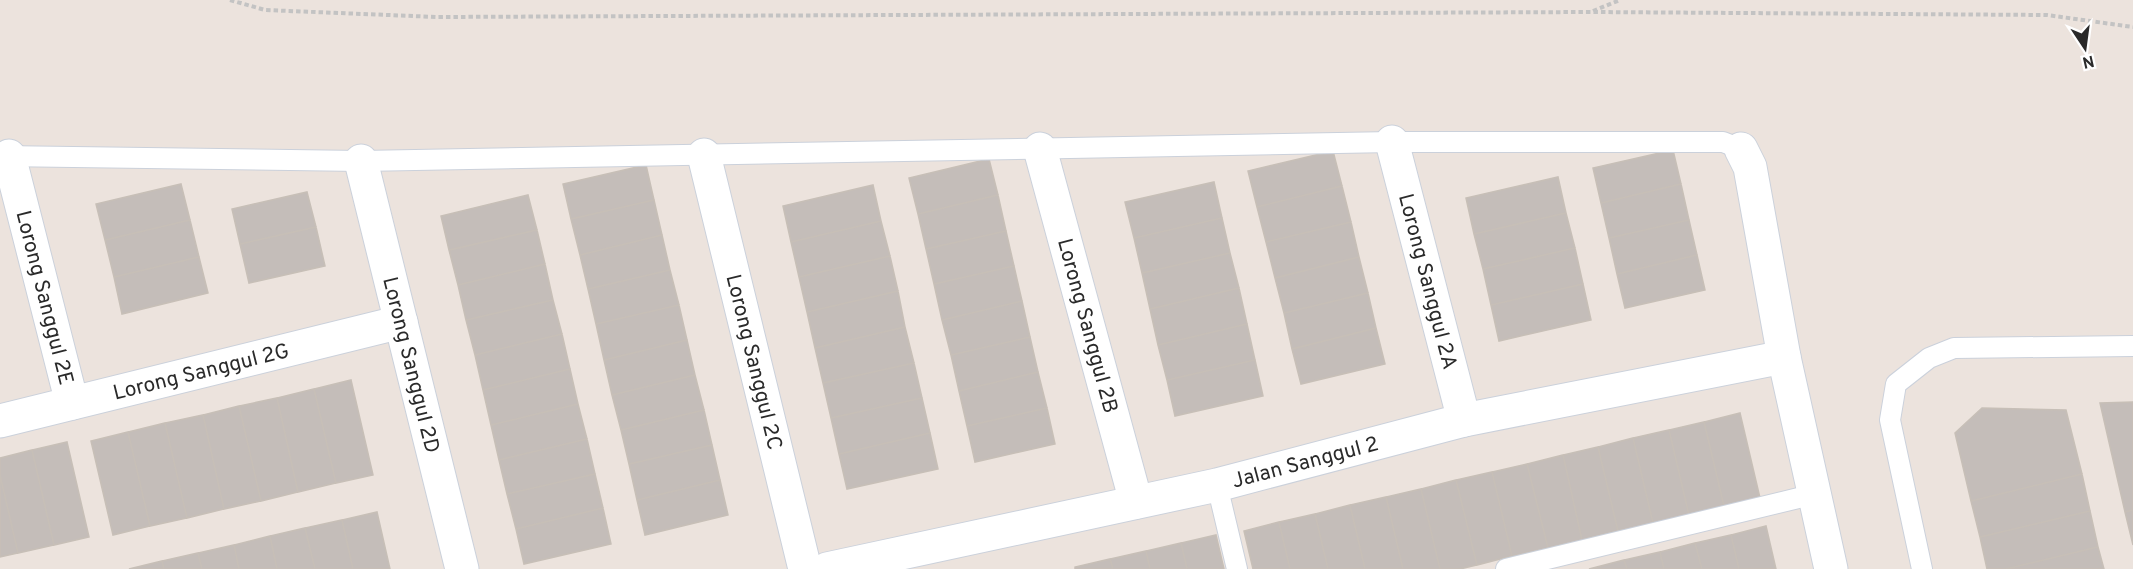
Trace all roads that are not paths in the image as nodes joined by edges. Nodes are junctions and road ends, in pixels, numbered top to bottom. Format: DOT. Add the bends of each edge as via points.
graph roads {
  1 [pos="1392,142"];
  2 [pos="1040,149"];
  3 [pos="1741,149"];
  4 [pos="704,155"];
  5 [pos="5,156"];
  6 [pos="360,161"];
  7 [pos="401,322"];
  8 [pos="2133,346"];
  9 [pos="1784,357"];
  10 [pos="72,403"];
  11 [pos="1464,420"];
  12 [pos="0,421"];
  13 [pos="1216,485"];
  14 [pos="1815,495"];
  15 [pos="1136,502"];
  16 [pos="462,569"];
  17 [pos="805,569"];
  18 [pos="827,569"];
  19 [pos="1237,569"];
  20 [pos="1506,569"];
  21 [pos="1832,569"];
  22 [pos="1922,569"];
  1 -- 2 [label="lane"];
  1 -- 3 [label="lane" via="1723,142"];
  1 -- 11 [label="street, Lorong Sanggul 2A"];
  2 -- 4 [label="lane"];
  2 -- 15 [label="street, Lorong Sanggul 2B"];
  3 -- 9 [label="street" via="1750,167"];
  4 -- 6 [label="lane"];
  4 -- 17 [label="street, Lorong Sanggul 2C"];
  5 -- 6 [label="lane"];
  5 -- 10 [label="street, Lorong Sanggul 2E"];
  6 -- 7 [label="street, Lorong Sanggul 2D"];
  7 -- 10 [label="street, Lorong Sanggul 2G"];
  7 -- 16 [label="street, Lorong Sanggul 2D"];
  8 -- 22 [label="lane" via="1954,348 1929,358 1896,384 1890,420"];
  9 -- 11 [label="street, Jalan Sanggul 2"];
  9 -- 14 [label="street"];
  10 -- 12 [label="street, Lorong Sanggul 2G"];
  11 -- 13 [label="street, Jalan Sanggul 2"];
  13 -- 15 [label="street, Jalan Sanggul 2"];
  13 -- 19 [label="lane"];
  14 -- 20 [label="lane"];
  14 -- 21 [label="street"];
  15 -- 18 [label="street, Jalan Sanggul 2"];
}
